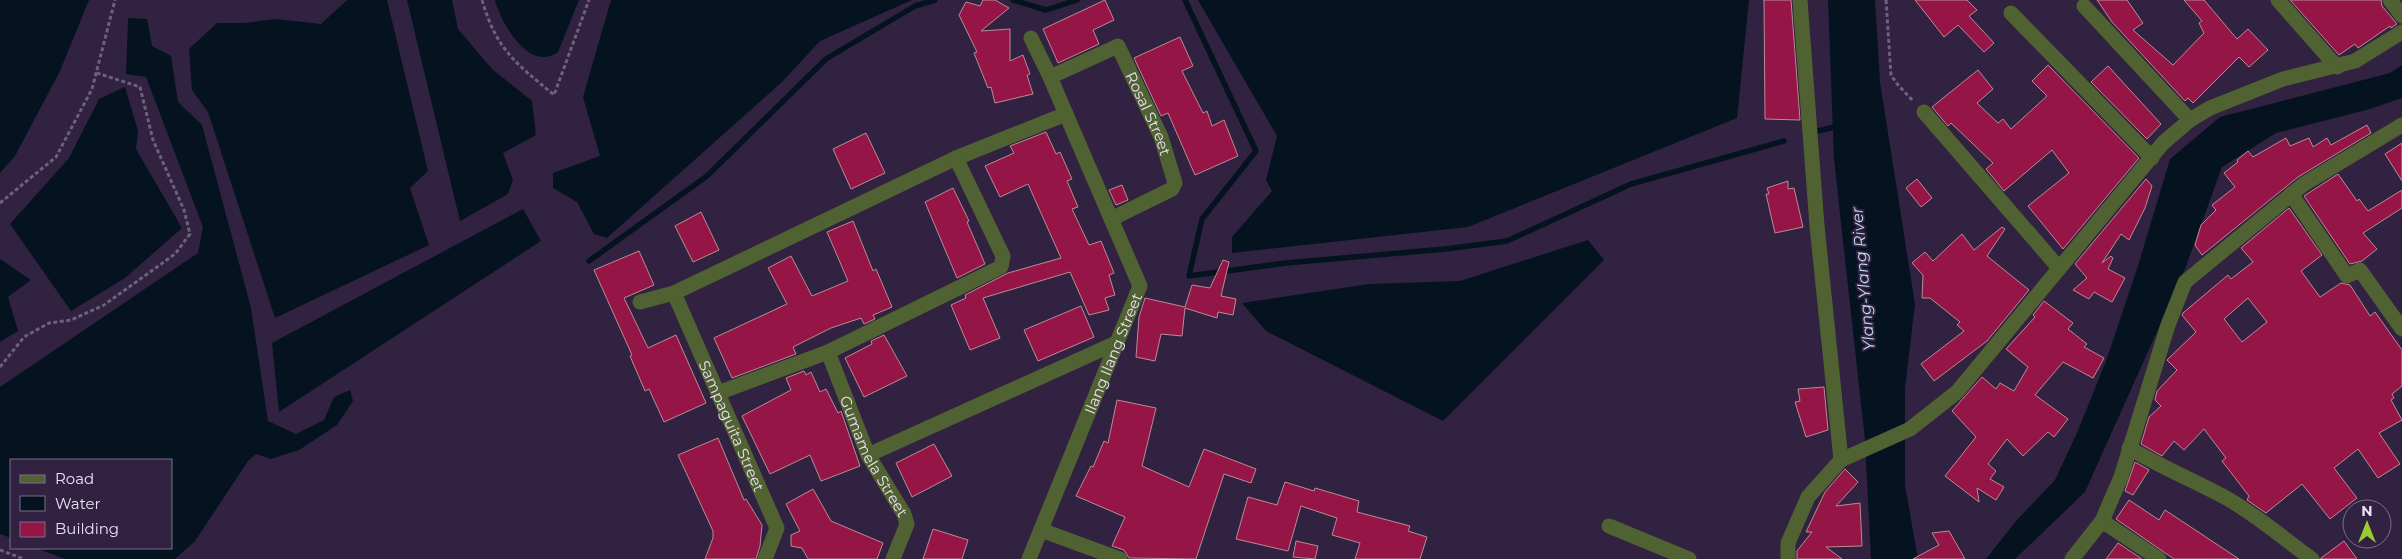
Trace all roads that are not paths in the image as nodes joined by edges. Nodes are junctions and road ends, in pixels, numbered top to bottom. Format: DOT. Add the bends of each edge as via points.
graph roads {
  1 [pos="1800,0"];
  2 [pos="2278,0"];
  3 [pos="2390,0"];
  4 [pos="2084,6"];
  5 [pos="2011,13"];
  6 [pos="2402,16"];
  7 [pos="2402,32"];
  8 [pos="1031,38"];
  9 [pos="2337,67"];
  10 [pos="1050,77"];
  11 [pos="1924,112"];
  12 [pos="1066,114"];
  13 [pos="2190,120"];
  14 [pos="2402,125"];
  15 [pos="956,158"];
  16 [pos="2152,158"];
  17 [pos="2291,194"];
  18 [pos="1111,219"];
  19 [pos="2059,268"];
  20 [pos="674,293"];
  21 [pos="640,302"];
  22 [pos="2402,329"];
  23 [pos="1116,343"];
  24 [pos="828,352"];
  25 [pos="718,393"];
  26 [pos="2129,448"];
  27 [pos="868,455"];
  28 [pos="1841,460"];
  29 [pos="2102,521"];
  30 [pos="1609,526"];
  31 [pos="1041,530"];
  32 [pos="766,559"];
  33 [pos="893,559"];
  34 [pos="1029,559"];
  35 [pos="1120,559"];
  36 [pos="1689,559"];
  37 [pos="1788,559"];
  38 [pos="2072,559"];
  39 [pos="2159,559"];
  40 [pos="2312,559"];
  1 -- 28 [label="street" via="1817,226"];
  2 -- 9 [label="street"];
  3 -- 6 [label="street"];
  4 -- 13 [label="street"];
  5 -- 16 [label="street"];
  7 -- 9 [label="street" via="2355,61"];
  8 -- 10 [label="street, Ilang Ilang Street"];
  9 -- 13 [label="street" via="2284,79 2210,108"];
  10 -- 12 [label="street, Ilang Ilang Street"];
  10 -- 18 [label="street, Rosal Street" via="1118,46 1161,136 1175,183 1172,188"];
  11 -- 19 [label="street"];
  12 -- 15 [label="street"];
  12 -- 18 [label="street, Ilang Ilang Street"];
  13 -- 16 [label="street" via="2163,143"];
  14 -- 17 [label="street"];
  15 -- 20 [label="street"];
  15 -- 24 [label="street" via="1003,256 1001,267"];
  16 -- 19 [label="street"];
  17 -- 22 [label="street" via="2347,276 2360,270"];
  17 -- 26 [label="street" via="2185,282 2168,324"];
  18 -- 23 [label="street, Ilang Ilang Street" via="1140,286"];
  19 -- 28 [label="street" via="1957,392 1910,428"];
  20 -- 21 [label="street"];
  20 -- 25 [label="street, Sampaguita Street"];
  23 -- 27 [label="street"];
  23 -- 31 [label="street, Ilang Ilang Street"];
  24 -- 25 [label="street"];
  24 -- 27 [label="street, Gumamela Street"];
  25 -- 32 [label="street, Sampaguita Street" via="777,528"];
  26 -- 29 [label="street"];
  26 -- 40 [label="street" via="2240,507"];
  27 -- 33 [label="street, Gumamela Street" via="904,514 906,524"];
  28 -- 37 [label="street" via="1808,497 1788,543"];
  29 -- 38 [label="street"];
  29 -- 39 [label="street"];
  30 -- 36 [label="street"];
  31 -- 34 [label="street, Ilang Ilang Street"];
  31 -- 35 [label="street"];
}
